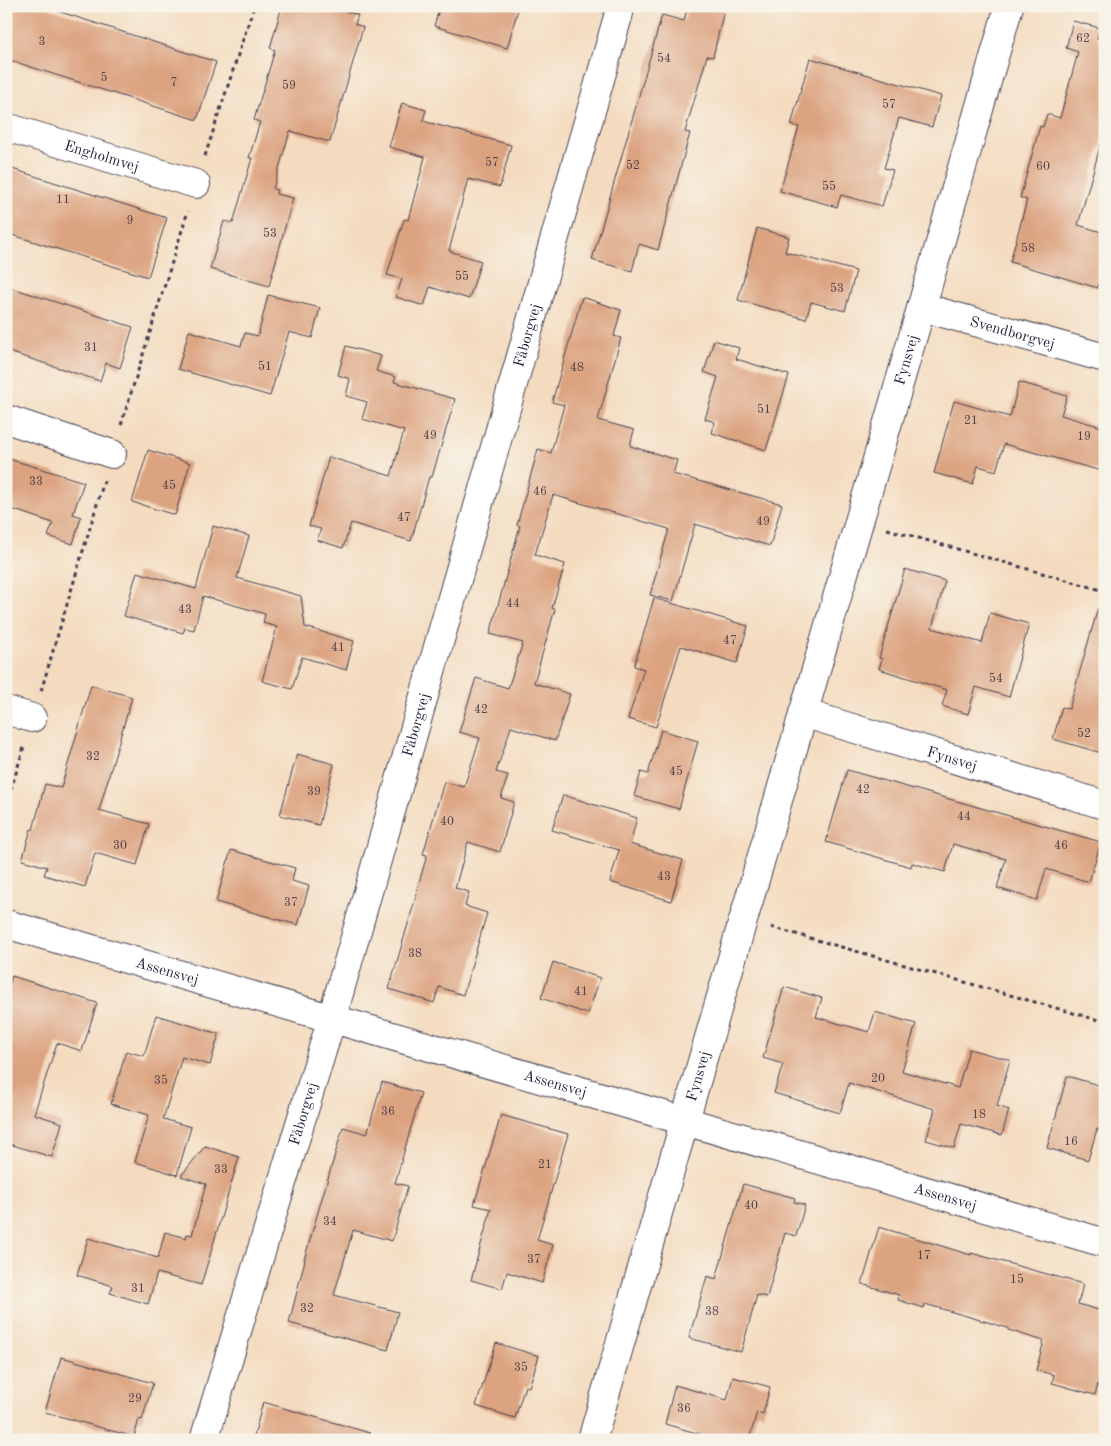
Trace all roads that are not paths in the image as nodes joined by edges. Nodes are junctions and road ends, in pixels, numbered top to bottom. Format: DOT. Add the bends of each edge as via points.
graph roads {
  1 [pos="621,6"];
  2 [pos="1009,6"];
  3 [pos="6,127"];
  4 [pos="196,184"];
  5 [pos="922,308"];
  6 [pos="1105,358"];
  7 [pos="6,419"];
  8 [pos="112,454"];
  9 [pos="6,710"];
  10 [pos="803,713"];
  11 [pos="32,718"];
  12 [pos="1101,804"];
  13 [pos="6,924"];
  14 [pos="332,1018"];
  15 [pos="686,1120"];
  16 [pos="1105,1243"];
  17 [pos="204,1440"];
  18 [pos="592,1440"];
  1 -- 14 [label="street, Fåborgvej"];
  2 -- 5 [label="street, Fynsvej"];
  3 -- 4 [label="street, Engholmvej"];
  5 -- 6 [label="street, Svendborgvej"];
  5 -- 10 [label="street, Fynsvej"];
  7 -- 8 [label="street"];
  9 -- 11 [label="street"];
  10 -- 12 [label="street, Fynsvej"];
  10 -- 15 [label="street, Fynsvej"];
  13 -- 14 [label="street, Assensvej"];
  14 -- 15 [label="street, Assensvej"];
  14 -- 17 [label="street, Fåborgvej"];
  15 -- 16 [label="street, Assensvej"];
  15 -- 18 [label="street, Fynsvej"];
}
